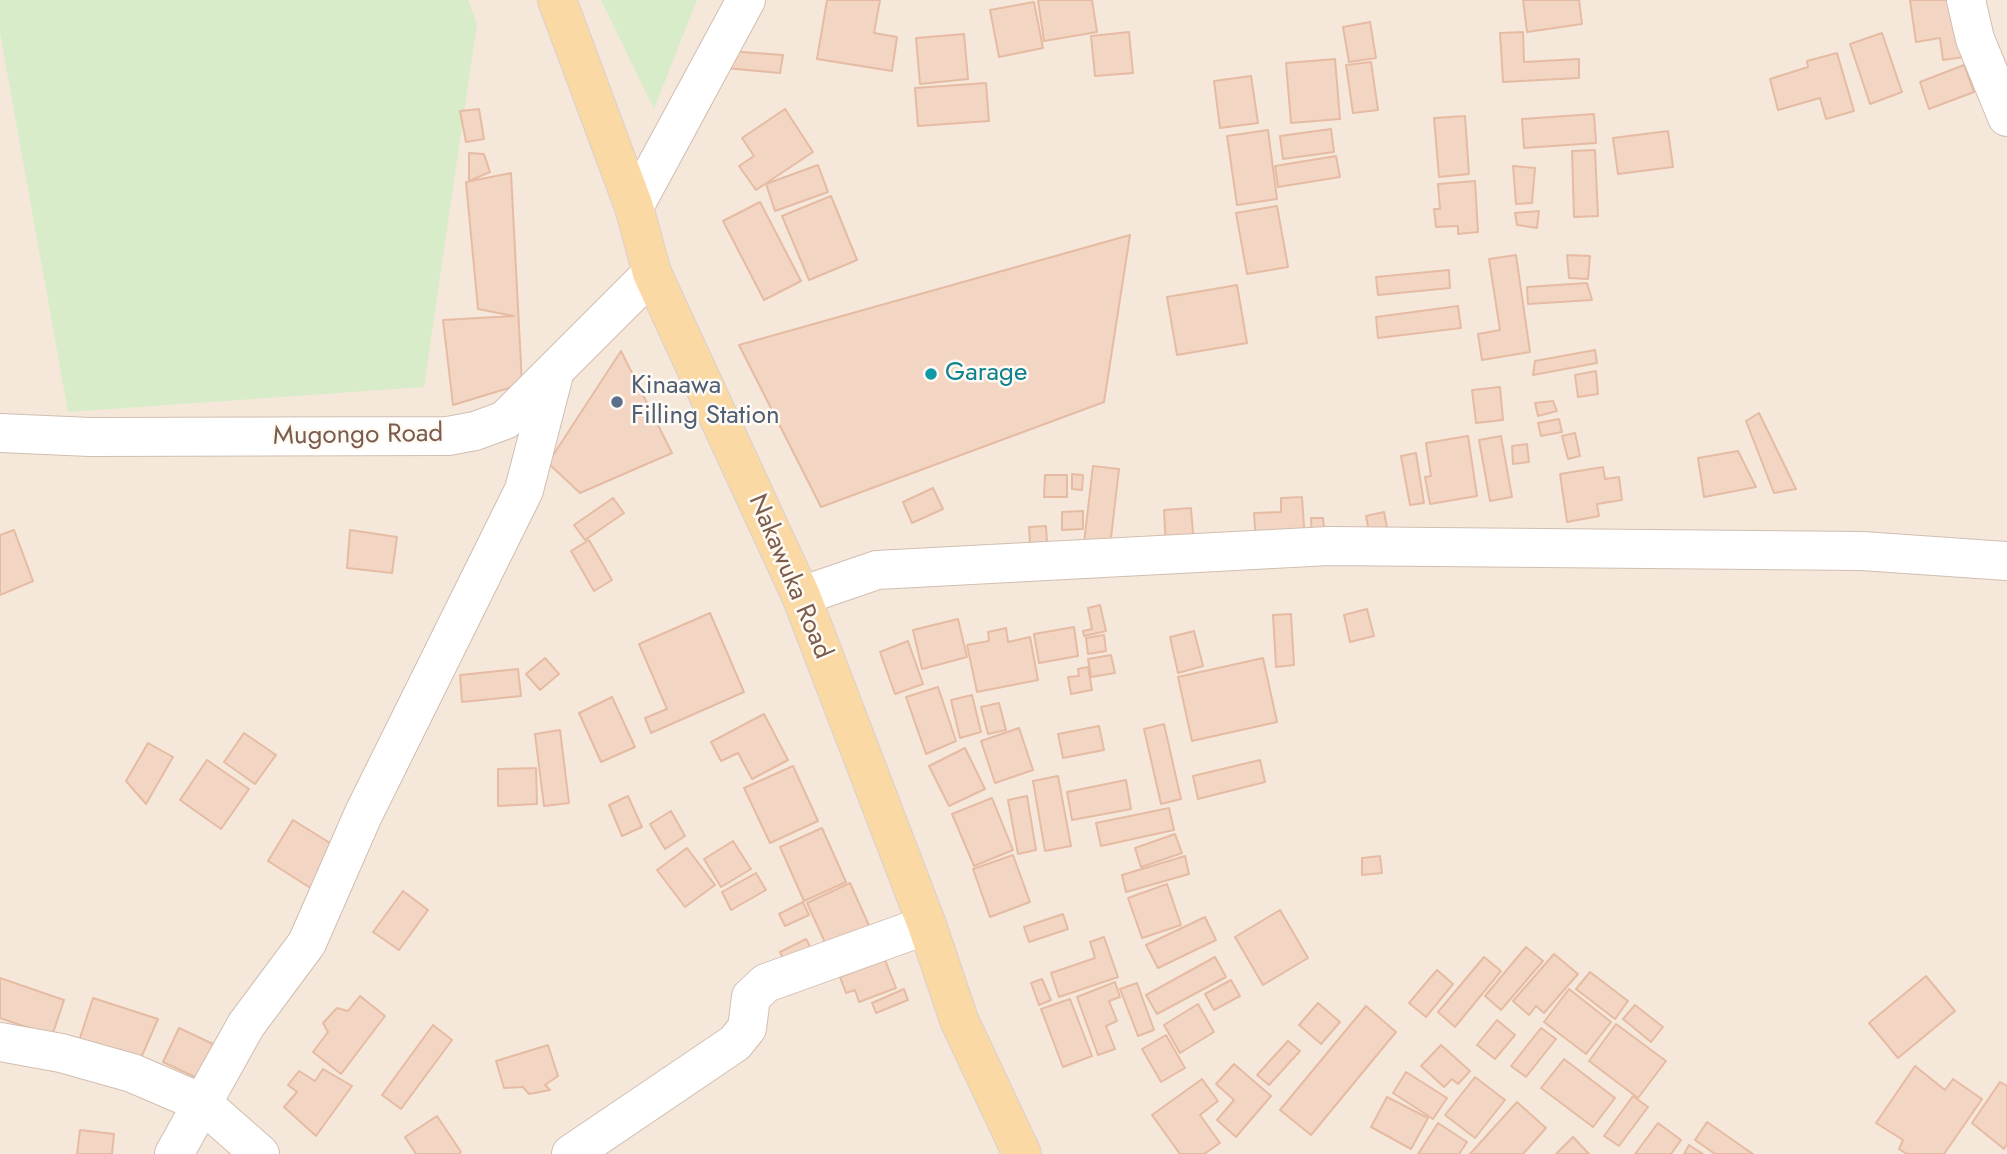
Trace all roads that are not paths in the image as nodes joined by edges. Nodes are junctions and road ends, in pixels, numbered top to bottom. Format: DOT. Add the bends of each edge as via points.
graph roads {
  1 [pos="557,0"];
  2 [pos="746,0"];
  3 [pos="1966,0"];
  4 [pos="2007,117"];
  5 [pos="634,207"];
  6 [pos="652,273"];
  7 [pos="554,374"];
  8 [pos="0,433"];
  9 [pos="2007,561"];
  10 [pos="801,596"];
  11 [pos="927,925"];
  12 [pos="0,1042"];
  13 [pos="202,1103"];
  14 [pos="174,1154"];
  15 [pos="260,1154"];
  16 [pos="571,1154"];
  17 [pos="1022,1154"];
  1 -- 5 [label="main road, Nakawuka Road"];
  2 -- 5 [label="street"];
  3 -- 4 [label="street" via="1975,39"];
  5 -- 6 [label="main road, Nakawuka Road"];
  6 -- 7 [label="street, Mugongo Road"];
  6 -- 10 [label="main road, Nakawuka Road"];
  7 -- 8 [label="street, Mugongo Road" via="505,420 448,436"];
  7 -- 13 [label="street" via="524,490 363,815 307,943 246,1025"];
  9 -- 10 [label="street" via="1849,550 1329,546 877,570"];
  10 -- 11 [label="main road, Nakawuka Road"];
  11 -- 16 [label="street" via="766,983 751,997 747,1028 736,1043"];
  11 -- 17 [label="main road, Nakawuka Road" via="959,1020"];
  12 -- 13 [label="street" via="132,1073"];
  13 -- 14 [label="street"];
  13 -- 15 [label="street"];
}
